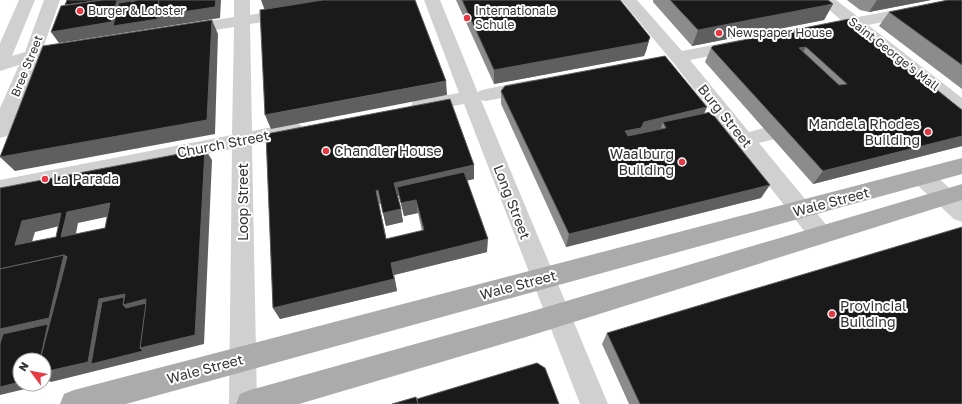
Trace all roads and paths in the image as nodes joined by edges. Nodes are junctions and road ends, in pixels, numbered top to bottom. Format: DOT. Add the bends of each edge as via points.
graph roads {
  1 [pos="27,0"];
  2 [pos="52,0"];
  3 [pos="242,0"];
  4 [pos="432,0"];
  5 [pos="629,0"];
  6 [pos="826,0"];
  7 [pos="962,2"];
  8 [pos="308,11"];
  9 [pos="242,21"];
  10 [pos="855,23"];
  11 [pos="172,32"];
  12 [pos="809,32"];
  13 [pos="755,42"];
  14 [pos="86,46"];
  15 [pos="32,55"];
  16 [pos="678,57"];
  17 [pos="0,64"];
  18 [pos="549,82"];
  19 [pos="478,96"];
  20 [pos="962,108"];
  21 [pos="400,110"];
  22 [pos="314,126"];
  23 [pos="0,131"];
  24 [pos="768,134"];
  25 [pos="243,140"];
  26 [pos="744,140"];
  27 [pos="962,166"];
  28 [pos="924,178"];
  29 [pos="0,188"];
  30 [pos="953,194"];
  31 [pos="800,210"];
  32 [pos="962,213"];
  33 [pos="820,234"];
  34 [pos="542,279"];
  35 [pos="558,315"];
  36 [pos="243,359"];
  37 [pos="74,404"];
  38 [pos="243,404"];
  39 [pos="250,404"];
  40 [pos="594,404"];
  1 -- 17 [label="street, Bree Street"];
  2 -- 15 [label="street, Bree Street"];
  3 -- 9 [label="street, Loop Street"];
  4 -- 19 [label="street, Long Street"];
  5 -- 16 [label="street, Burg Street"];
  6 -- 10 [label="street, Saint George's Mall"];
  7 -- 10 [label="street"];
  8 -- 9 [label="street"];
  9 -- 11 [label="street"];
  9 -- 25 [label="street, Loop Street"];
  10 -- 12 [label="street"];
  10 -- 20 [label="street, Saint George's Mall"];
  13 -- 16 [label="street"];
  14 -- 15 [label="street"];
  15 -- 17 [label="street"];
  15 -- 23 [label="street, Bree Street"];
  16 -- 26 [label="street, Burg Street"];
  18 -- 19 [label="street"];
  19 -- 21 [label="street"];
  19 -- 34 [label="street, Long Street"];
  22 -- 25 [label="street, Church Street"];
  24 -- 26 [label="street"];
  25 -- 29 [label="street, Church Street"];
  25 -- 36 [label="street, Loop Street"];
  26 -- 31 [label="street, Burg Street"];
  27 -- 28 [label="main road, Wale Street"];
  28 -- 30 [label="street"];
  28 -- 31 [label="main road, Wale Street"];
  30 -- 32 [label="street"];
  30 -- 33 [label="main road, Wale Street"];
  31 -- 33 [label="street, Burg Street"];
  31 -- 34 [label="main road, Wale Street"];
  33 -- 35 [label="main road, Wale Street"];
  34 -- 35 [label="street, Long Street"];
  34 -- 36 [label="main road, Wale Street"];
  35 -- 39 [label="main road, Wale Street"];
  35 -- 40 [label="street, Long Street"];
  36 -- 37 [label="main road, Wale Street"];
  36 -- 38 [label="street, Loop Street"];
}
